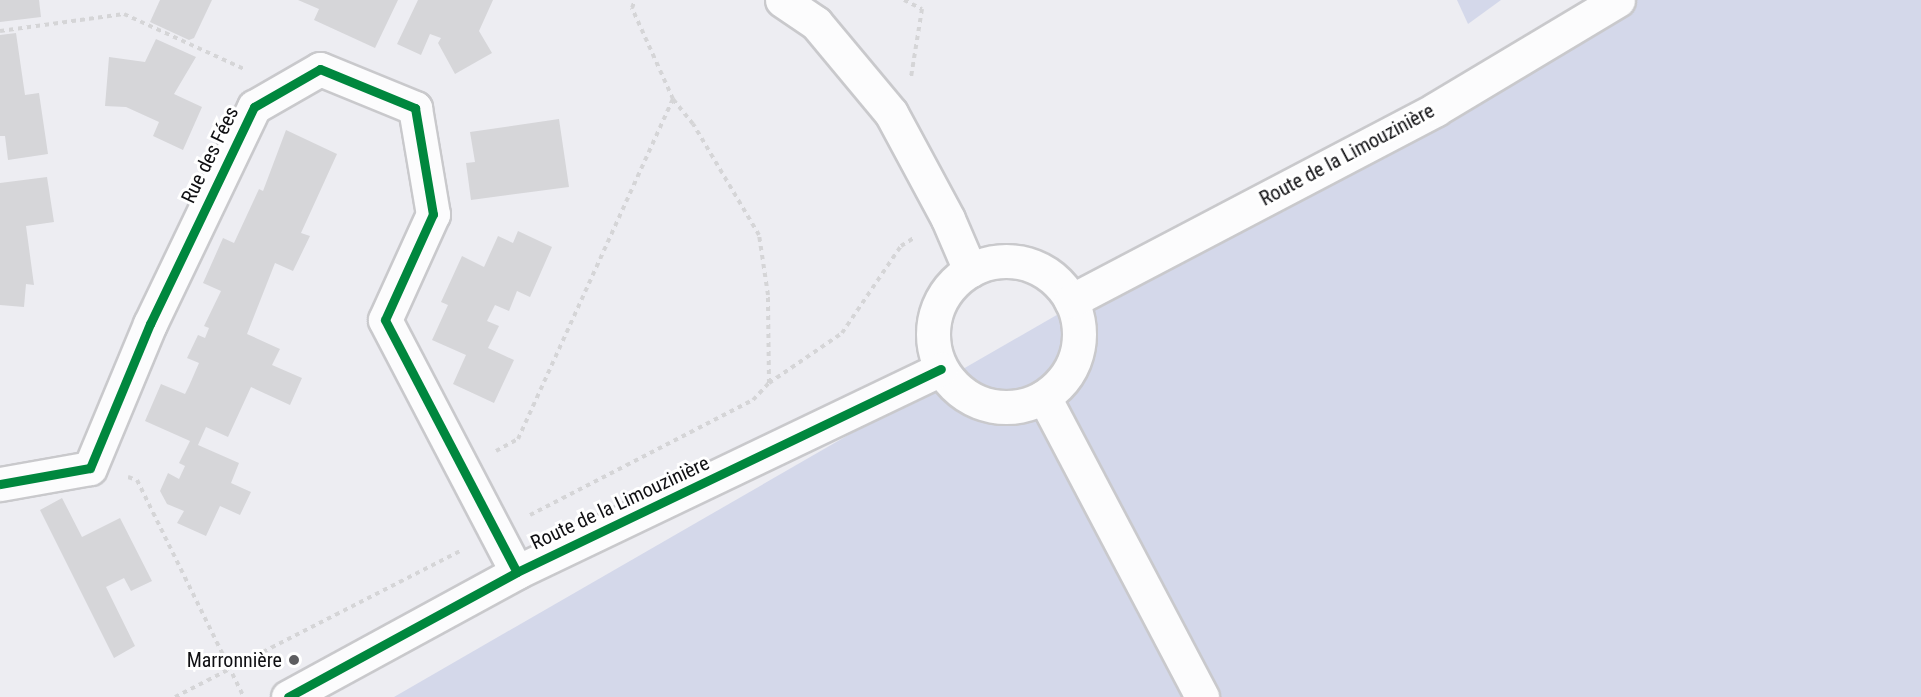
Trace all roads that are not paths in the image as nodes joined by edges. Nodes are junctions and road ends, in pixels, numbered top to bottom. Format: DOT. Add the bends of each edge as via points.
graph roads {
  1 [pos="782,0"];
  2 [pos="1618,0"];
  3 [pos="970,270"];
  4 [pos="1071,301"];
  5 [pos="941,369"];
  6 [pos="1044,397"];
  7 [pos="0,484"];
  8 [pos="517,572"];
  9 [pos="288,697"];
  10 [pos="1202,697"];
  1 -- 3 [label="street" via="816,24 891,113 948,219"];
  2 -- 4 [label="street, Route de la Limouzinière" via="1436,109"];
  3 -- 4 [label="street" via="992,262 1016,261 1038,268 1057,281"];
  3 -- 5 [label="street" via="952,284 939,303 933,325"];
  4 -- 6 [label="street" via="1079,327 1076,354 1064,379"];
  5 -- 6 [label="street" via="960,392 986,405 1016,407"];
  5 -- 8 [label="street, Route de la Limouzinière"];
  6 -- 10 [label="street"];
  7 -- 8 [label="street, Rue des Fées" via="90,468 150,324 254,107 320,69 415,108 433,214 385,320"];
  8 -- 9 [label="street, Route de la Limouzinière"];
}
